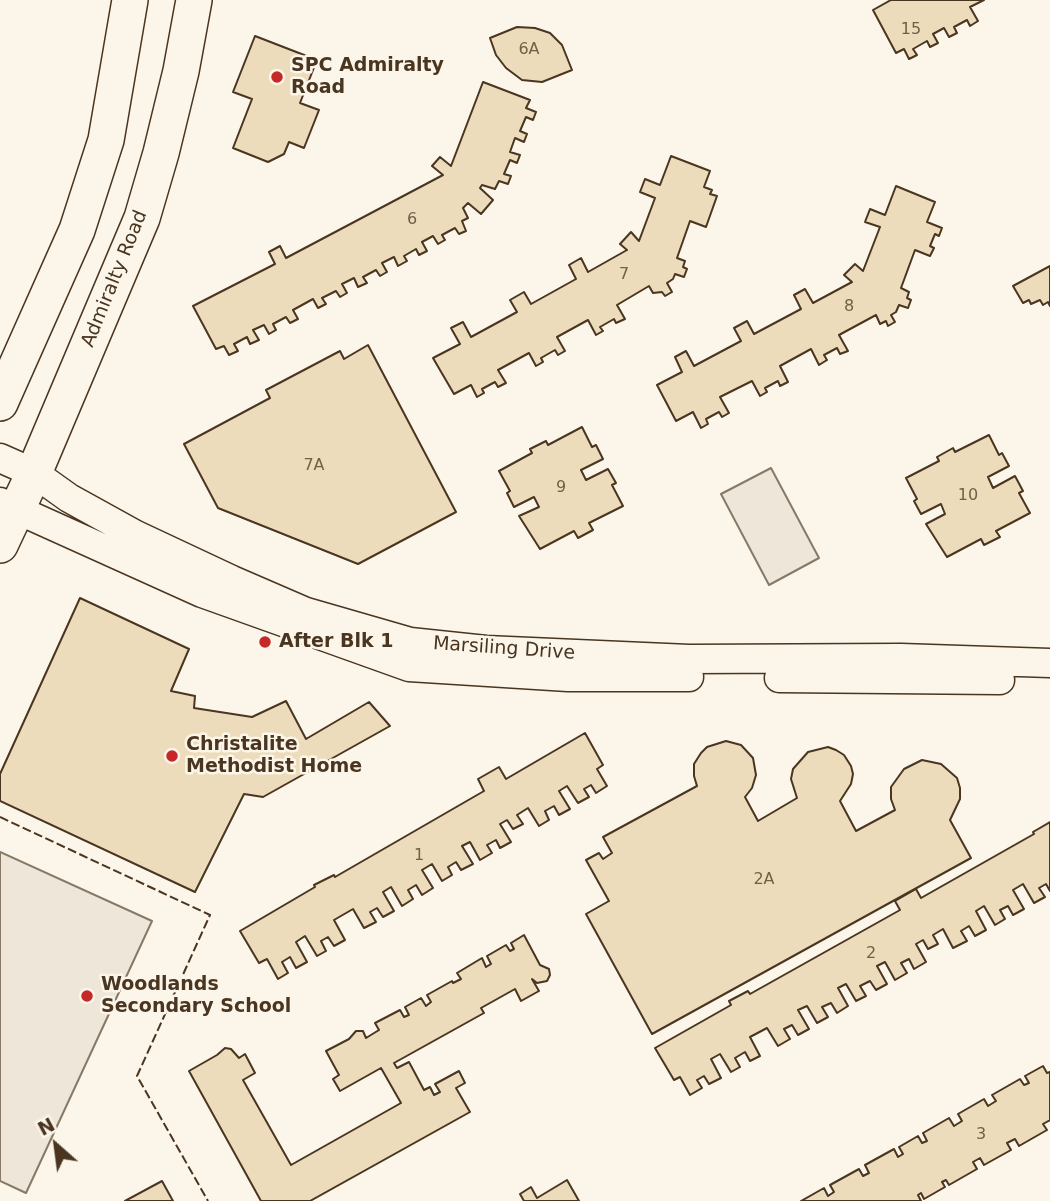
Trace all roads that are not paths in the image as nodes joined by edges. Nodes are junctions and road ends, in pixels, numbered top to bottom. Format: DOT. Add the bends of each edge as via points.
graph roads {
  1 [pos="130,0"];
  2 [pos="194,0"];
  3 [pos="0,403"];
  4 [pos="0,458"];
  5 [pos="34,473"];
  6 [pos="9,506"];
  7 [pos="0,545"];
  8 [pos="1050,663"];
  9 [pos="1050,678"];
  1 -- 3 [label="main road" via="106,140 81,217"];
  2 -- 5 [label="main road, Admiralty Road" via="181,71 142,218"];
  4 -- 5 [label="street, Marsiling Drive"];
  5 -- 6 [label="main road, Admiralty Road"];
  5 -- 8 [label="street, Marsiling Drive" via="125,529 232,580 306,612 410,642 689,659"];
  6 -- 7 [label="main road, Admiralty Road"];
  6 -- 9 [label="street, Marsiling Drive" via="202,593 409,667 568,677"];
}
